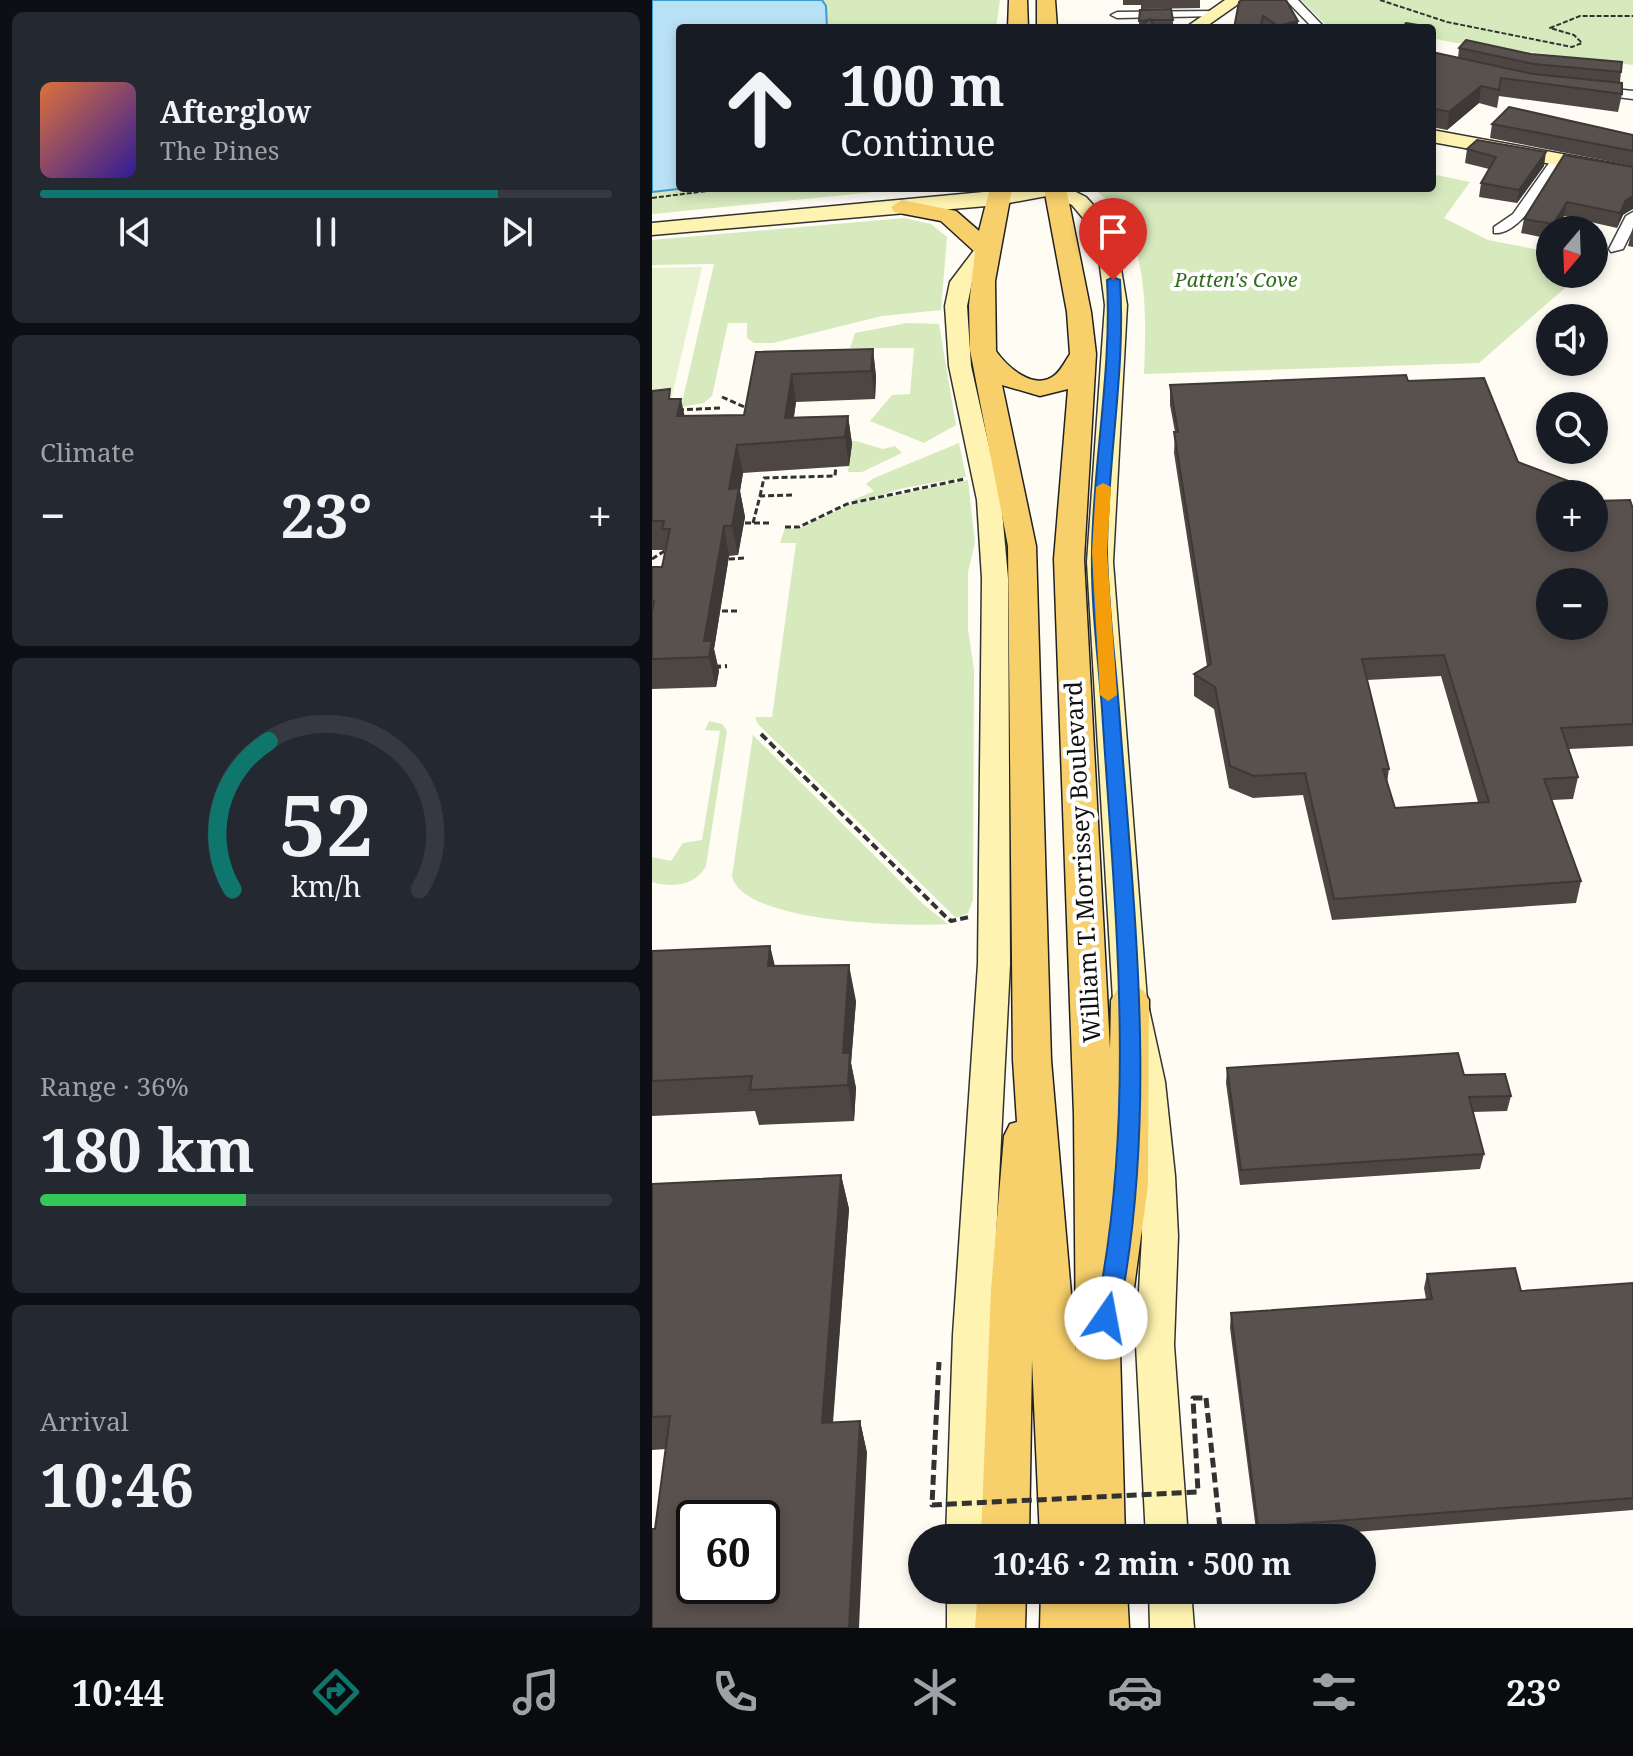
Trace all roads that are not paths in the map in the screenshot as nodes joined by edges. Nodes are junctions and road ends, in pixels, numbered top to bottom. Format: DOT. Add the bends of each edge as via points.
graph roads {
  1 [pos="1018,0"];
  2 [pos="1046,0"];
  3 [pos="1236,0"];
  4 [pos="1292,0"];
  5 [pos="1215,14"];
  6 [pos="1117,15"];
  7 [pos="1018,24"];
  8 [pos="1047,24"];
  9 [pos="1199,24"];
  10 [pos="1315,24"];
  11 [pos="1576,90"];
  12 [pos="1633,95"];
  13 [pos="1436,137"];
  14 [pos="1559,159"];
  15 [pos="1633,173"];
  16 [pos="919,192"];
  17 [pos="999,192"];
  18 [pos="1055,192"];
  19 [pos="1061,192"];
  20 [pos="898,203"];
  21 [pos="1633,216"];
  22 [pos="652,220"];
  23 [pos="652,229"];
  24 [pos="1499,230"];
  25 [pos="985,249"];
  26 [pos="1616,249"];
  27 [pos="983,349"];
  28 [pos="1083,354"];
  29 [pos="1130,1000"];
  30 [pos="1032,1060"];
  31 [pos="1097,1410"];
  32 [pos="967,1524"];
  33 [pos="1005,1524"];
  34 [pos="1063,1524"];
  35 [pos="1101,1524"];
  36 [pos="1166,1524"];
  37 [pos="968,1604"];
  38 [pos="1001,1604"];
  39 [pos="1065,1604"];
  40 [pos="1103,1604"];
  41 [pos="1171,1604"];
  42 [pos="969,1628"];
  43 [pos="1000,1628"];
  44 [pos="1065,1628"];
  45 [pos="1104,1628"];
  46 [pos="1172,1628"];
  1 -- 7 [label="main road"];
  2 -- 8 [label="main road"];
  3 -- 5 [label="street"];
  4 -- 10 [label="street"];
  5 -- 6 [label="street"];
  5 -- 9 [label="street"];
  11 -- 12 [label="street"];
  13 -- 14 [label="street"];
  14 -- 15 [label="street"];
  14 -- 24 [label="street" via="1518,217"];
  16 -- 20 [label="main road"];
  17 -- 20 [label="street"];
  17 -- 25 [label="main road, William T. Morrissey Boulevard"];
  18 -- 28 [label="main road, William T. Morrissey Boulevard"];
  19 -- 29 [label="street, William T. Morrissey Boulevard" via="1085,205 1098,222 1115,296 1116,348 1100,552"];
  20 -- 22 [label="street"];
  20 -- 23 [label="street"];
  20 -- 25 [label="main road" via="948,216"];
  21 -- 26 [label="street"];
  25 -- 27 [label="main road, William T. Morrissey Boulevard"];
  25 -- 32 [label="street, William T. Morrissey Boulevard" via="959,288 956,316 960,366 990,509 995,578 994,952 973,1312"];
  27 -- 28 [label="main road" via="1010,381 1037,388 1064,381"];
  27 -- 30 [label="main road, William T. Morrissey Boulevard" via="1015,490 1022,546"];
  28 -- 31 [label="main road, William T. Morrissey Boulevard" via="1069,559 1094,1115"];
  29 -- 31 [label="main road" via="1126,1206 1106,1318"];
  29 -- 36 [label="street, William T. Morrissey Boulevard" via="1153,1121 1159,1217 1155,1345"];
  30 -- 33 [label="main road" via="1014,1250"];
  30 -- 34 [label="main road, William T. Morrissey Boulevard"];
  31 -- 35 [label="main road, William T. Morrissey Boulevard"];
  37 -- 42 [label="street"];
  38 -- 43 [label="main road"];
  39 -- 44 [label="main road"];
  40 -- 45 [label="main road"];
  41 -- 46 [label="street"];
}
